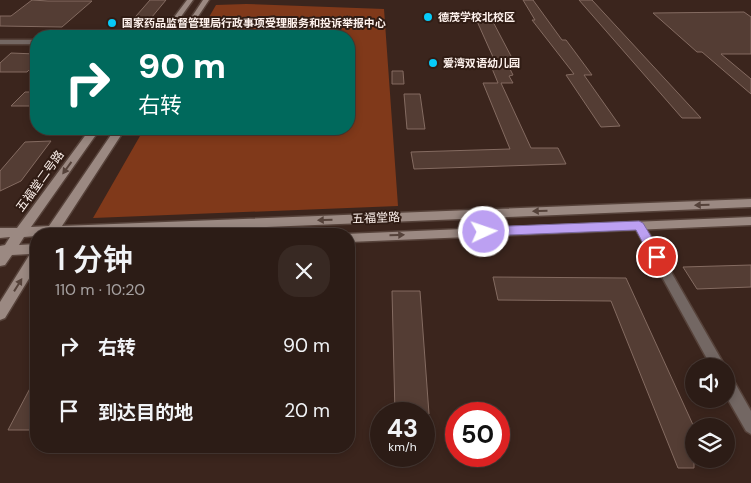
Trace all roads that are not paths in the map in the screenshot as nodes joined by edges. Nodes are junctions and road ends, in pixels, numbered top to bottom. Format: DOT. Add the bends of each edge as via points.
graph roads {
  1 [pos="190,0"];
  2 [pos="206,0"];
  3 [pos="168,30"];
  4 [pos="186,30"];
  5 [pos="0,42"];
  6 [pos="30,42"];
  7 [pos="92,135"];
  8 [pos="116,135"];
  9 [pos="751,203"];
  10 [pos="751,221"];
  11 [pos="639,226"];
  12 [pos="54,228"];
  13 [pos="148,228"];
  14 [pos="20,232"];
  15 [pos="30,232"];
  16 [pos="0,233"];
  17 [pos="355,237"];
  18 [pos="30,250"];
  19 [pos="2,253"];
  20 [pos="30,266"];
  21 [pos="0,314"];
  22 [pos="713,358"];
  23 [pos="735,398"];
  24 [pos="751,426"];
  1 -- 3 [label="main road"];
  2 -- 4 [label="main road"];
  5 -- 6 [label="street"];
  7 -- 14 [label="main road, 五福堂二号路, one-way"];
  8 -- 12 [label="main road"];
  9 -- 13 [label="main road, 五福堂路, one-way"];
  10 -- 11 [label="main road, 五福堂路"];
  17 -- 11 [label="main road, 五福堂路, one-way"];
  11 -- 22 [label="street"];
  14 -- 15 [label="main road, 五福堂路"];
  14 -- 16 [label="main road, 五福堂路"];
  14 -- 19 [label="main road, 五福堂二号路"];
  18 -- 19 [label="main road"];
  21 -- 20 [label="main road, one-way"];
  23 -- 24 [label="street"];
}
